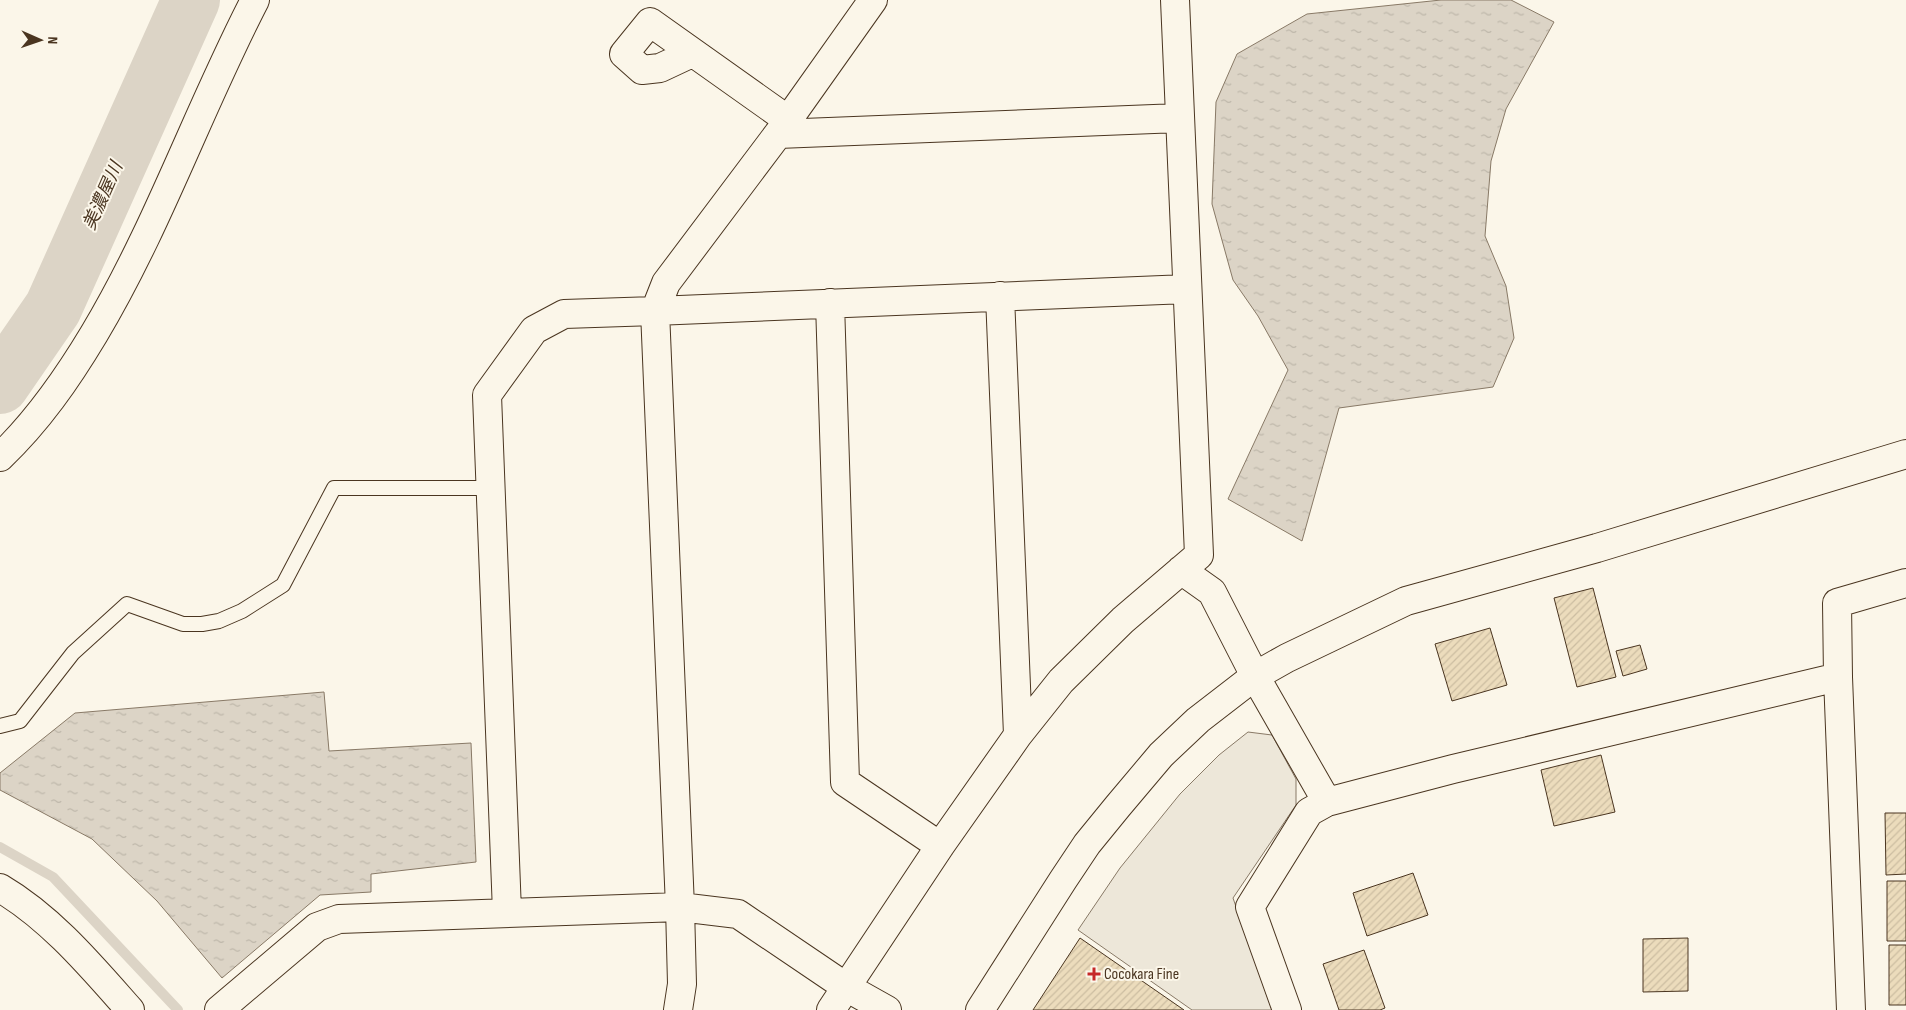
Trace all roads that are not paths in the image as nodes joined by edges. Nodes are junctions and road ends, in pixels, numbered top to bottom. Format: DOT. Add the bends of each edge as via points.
graph roads {
  1 [pos="255,0"];
  2 [pos="873,0"];
  3 [pos="1175,0"];
  4 [pos="692,53"];
  5 [pos="1179,118"];
  6 [pos="783,127"];
  7 [pos="1187,289"];
  8 [pos="1000,296"];
  9 [pos="830,303"];
  10 [pos="655,312"];
  11 [pos="1906,454"];
  12 [pos="0,457"];
  13 [pos="490,488"];
  14 [pos="1180,570"];
  15 [pos="1906,584"];
  16 [pos="1255,676"];
  17 [pos="1838,677"];
  18 [pos="0,726"];
  19 [pos="1018,735"];
  20 [pos="1327,802"];
  21 [pos="940,846"];
  22 [pos="0,888"];
  23 [pos="680,907"];
  24 [pos="507,912"];
  25 [pos="846,987"];
  26 [pos="130,1010"];
  27 [pos="219,1010"];
  28 [pos="678,1010"];
  29 [pos="831,1010"];
  30 [pos="887,1010"];
  31 [pos="980,1010"];
  32 [pos="1287,1010"];
  33 [pos="1851,1010"];
  1 -- 12 [label="street" via="165,198 108,310 64,383 44,410"];
  2 -- 6 [label="street"];
  3 -- 5 [label="street"];
  4 -- 6 [label="street"];
  5 -- 6 [label="street"];
  5 -- 7 [label="street"];
  6 -- 10 [label="street" via="666,283"];
  7 -- 8 [label="street"];
  7 -- 14 [label="street" via="1198,555"];
  8 -- 9 [label="street"];
  8 -- 19 [label="street"];
  9 -- 10 [label="street"];
  9 -- 21 [label="street" via="844,782"];
  10 -- 13 [label="street" via="564,314 534,330 487,395"];
  10 -- 23 [label="street"];
  11 -- 16 [label="street" via="1597,548 1406,601"];
  13 -- 18 [label="lane" via="334,488 283,586 242,611 202,624 183,624 127,604 73,653 20,721"];
  13 -- 24 [label="street"];
  14 -- 16 [label="street" via="1212,592"];
  14 -- 19 [label="street" via="1061,681"];
  15 -- 17 [label="street" via="1837,603"];
  16 -- 20 [label="street"];
  16 -- 31 [label="street" via="1198,720 1161,755 1118,806 1087,844"];
  17 -- 20 [label="street" via="1453,768"];
  17 -- 33 [label="street"];
  19 -- 21 [label="street"];
  20 -- 32 [label="street" via="1309,812 1250,907"];
  21 -- 25 [label="street"];
  22 -- 26 [label="street" via="20,900 48,925"];
  23 -- 24 [label="street"];
  23 -- 25 [label="street" via="738,914"];
  23 -- 28 [label="street" via="682,984"];
  24 -- 27 [label="street" via="339,919 324,924"];
  25 -- 29 [label="street"];
  25 -- 30 [label="street"];
}
